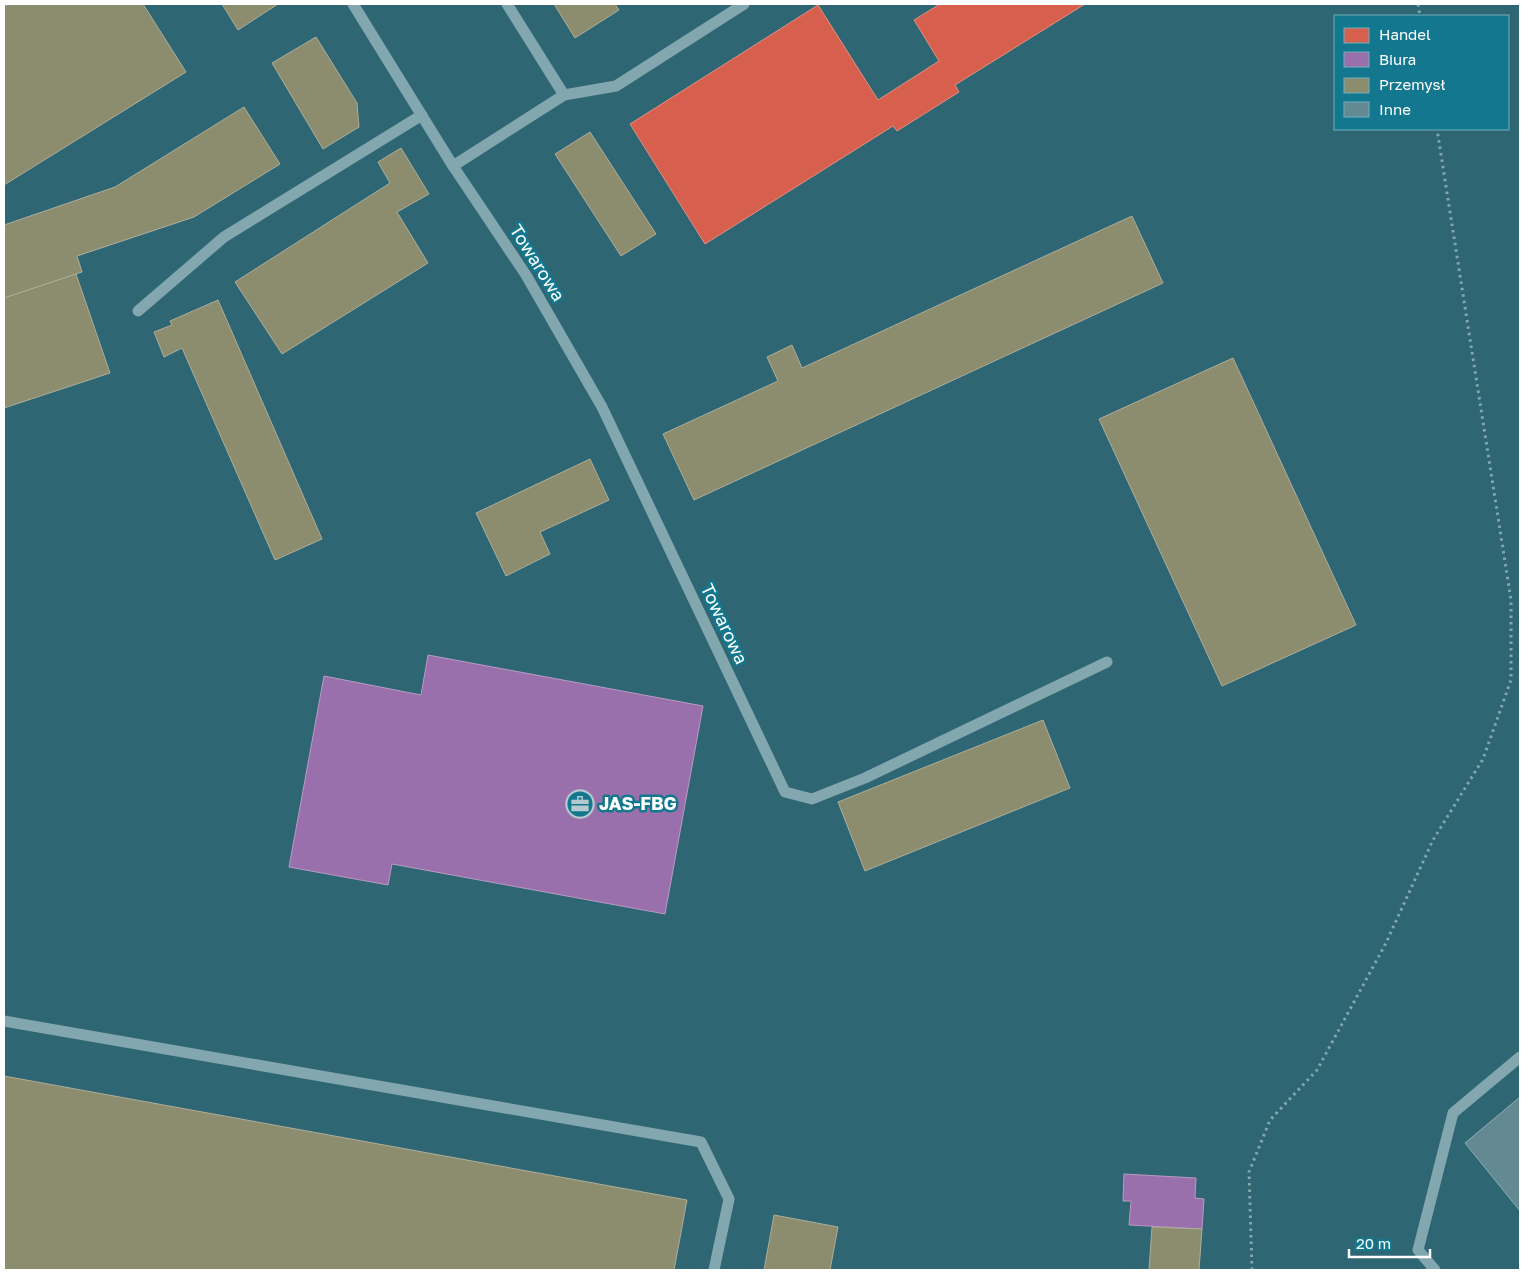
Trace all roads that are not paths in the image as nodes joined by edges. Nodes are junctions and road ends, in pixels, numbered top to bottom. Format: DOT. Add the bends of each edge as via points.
graph roads {
  1 [pos="353,4"];
  2 [pos="507,4"];
  3 [pos="744,4"];
  4 [pos="564,95"];
  5 [pos="422,115"];
  6 [pos="453,166"];
  7 [pos="138,311"];
  8 [pos="1107,662"];
  9 [pos="4,1021"];
  10 [pos="1520,1057"];
  11 [pos="714,1270"];
  12 [pos="1435,1270"];
  1 -- 5 [label="lane, Towarowa"];
  2 -- 4 [label="lane"];
  3 -- 4 [label="lane" via="616,86"];
  4 -- 6 [label="lane"];
  5 -- 6 [label="lane, Towarowa"];
  5 -- 7 [label="lane" via="224,237"];
  6 -- 8 [label="lane, Towarowa" via="526,275 602,408 785,792 812,799 865,778"];
  9 -- 11 [label="lane" via="701,1142 729,1199"];
  10 -- 12 [label="lane" via="1453,1113 1418,1250"];
}
